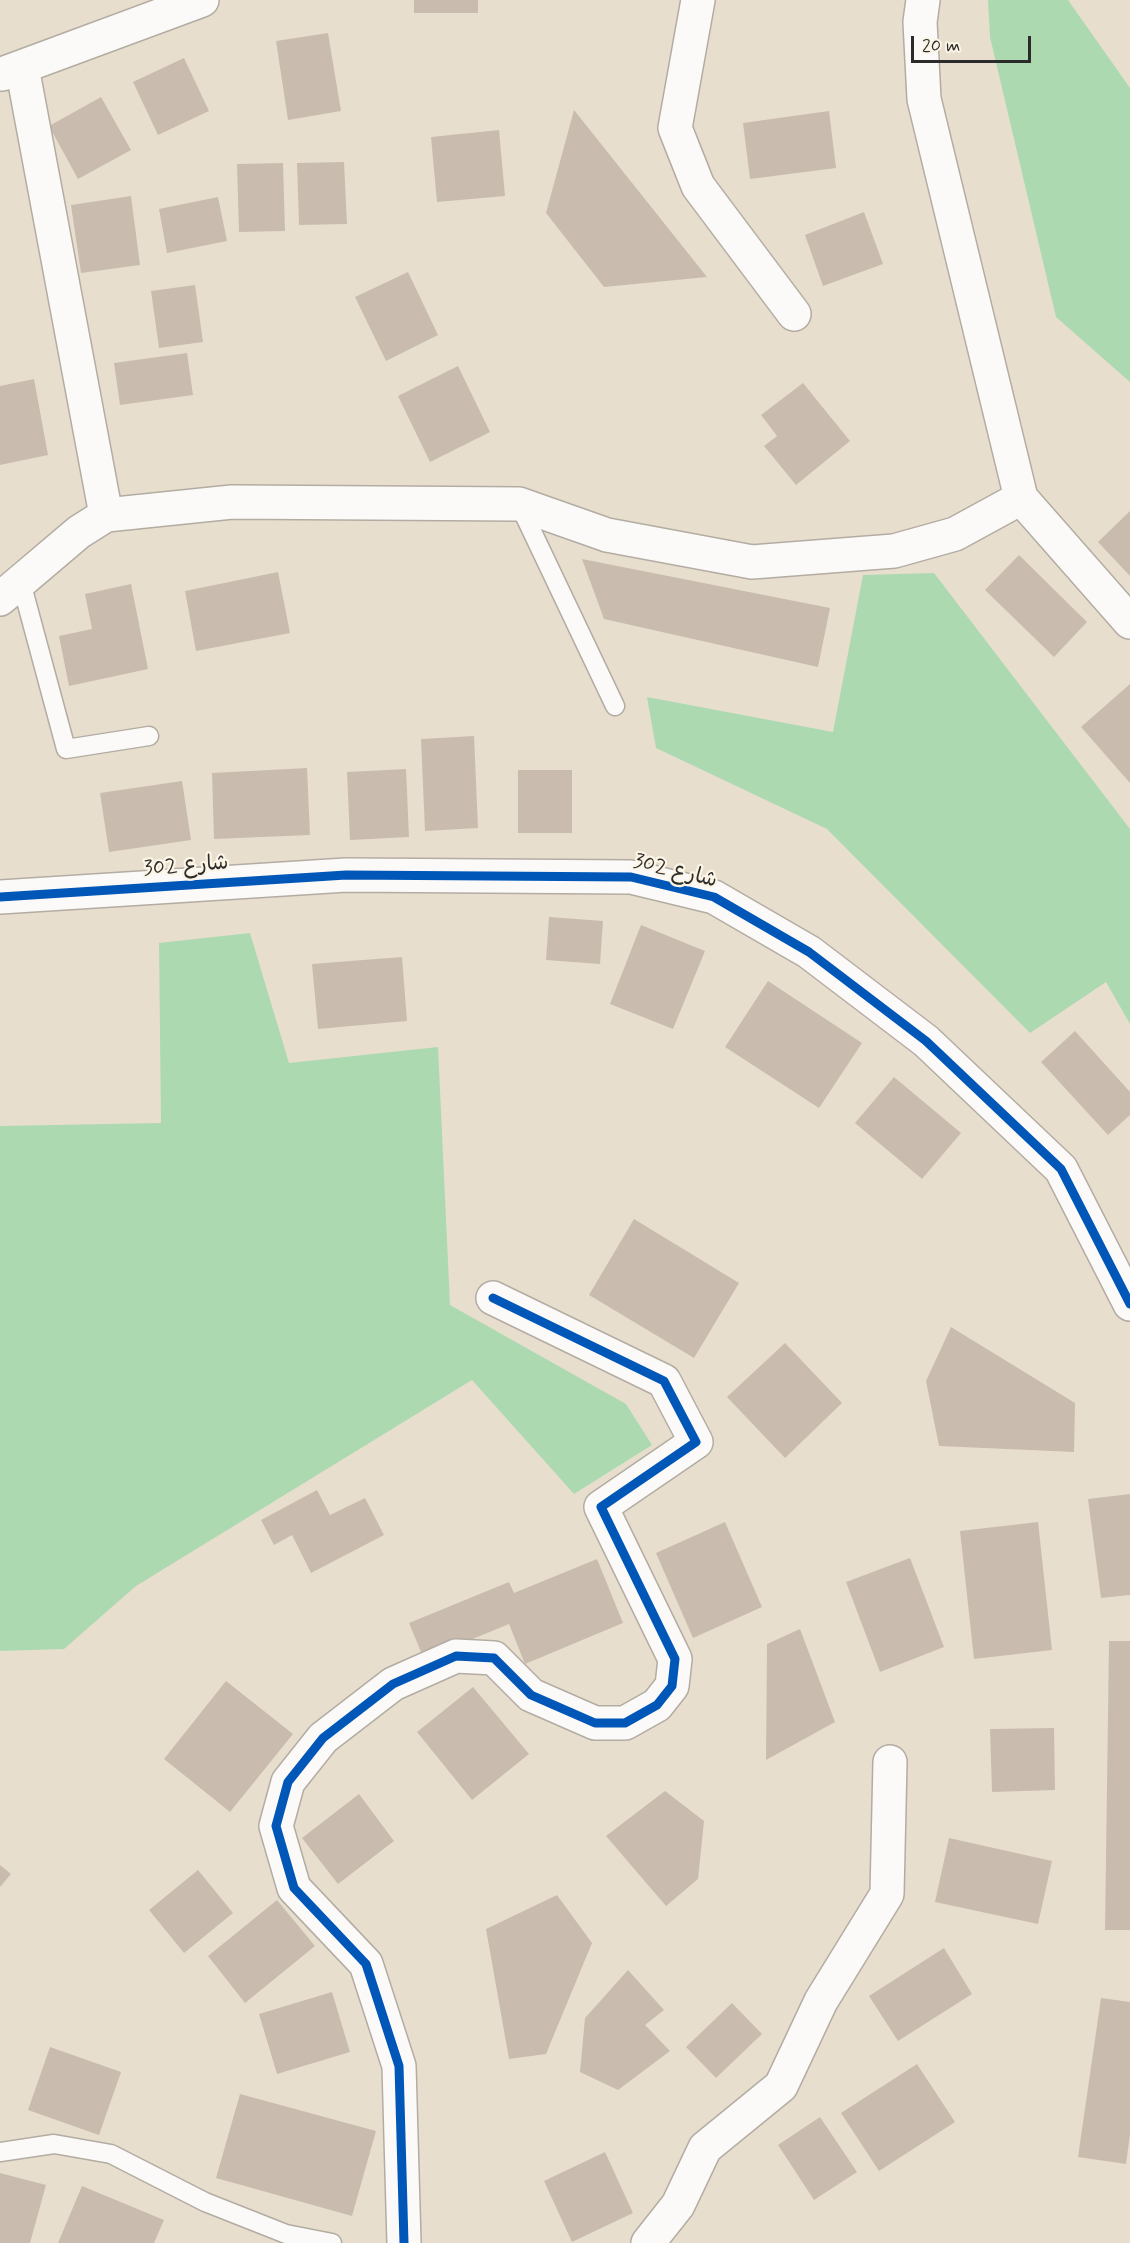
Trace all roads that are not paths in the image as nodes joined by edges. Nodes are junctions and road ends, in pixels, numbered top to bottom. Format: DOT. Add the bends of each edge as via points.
graph roads {
  1 [pos="202,0"];
  2 [pos="698,0"];
  3 [pos="923,0"];
  4 [pos="11,70"];
  5 [pos="794,314"];
  6 [pos="1021,498"];
  7 [pos="519,504"];
  8 [pos="106,514"];
  9 [pos="11,590"];
  10 [pos="1130,622"];
  11 [pos="615,706"];
  12 [pos="149,736"];
  13 [pos="0,897"];
  14 [pos="493,1298"];
  15 [pos="1130,1304"];
  16 [pos="890,1762"];
  17 [pos="0,2152"];
  18 [pos="332,2243"];
  19 [pos="404,2243"];
  20 [pos="648,2243"];
  1 -- 4 [label="street"];
  2 -- 5 [label="street" via="675,128 698,186"];
  3 -- 6 [label="street" via="920,22 924,99"];
  4 -- 8 [label="street"];
  6 -- 7 [label="street" via="955,534 894,552 752,562 607,535"];
  6 -- 10 [label="street"];
  7 -- 8 [label="street" via="232,502"];
  7 -- 11 [label="lane"];
  8 -- 9 [label="street"];
  9 -- 12 [label="lane" via="66,749"];
  13 -- 15 [label="street, شارع 302" via="358,875 631,877 714,897 809,952 926,1041 1062,1169"];
  14 -- 19 [label="street" via="664,1381 696,1442 601,1508 675,1659 672,1686 657,1705 625,1723 595,1723 531,1695 494,1658 456,1656 393,1684 323,1738 288,1782 276,1826 294,1888 366,1964 399,2066"];
  16 -- 20 [label="street" via="886,1894 821,2001 781,2086 705,2148 678,2205"];
  17 -- 18 [label="lane" via="54,2144 111,2154 205,2202 286,2234"];
}
